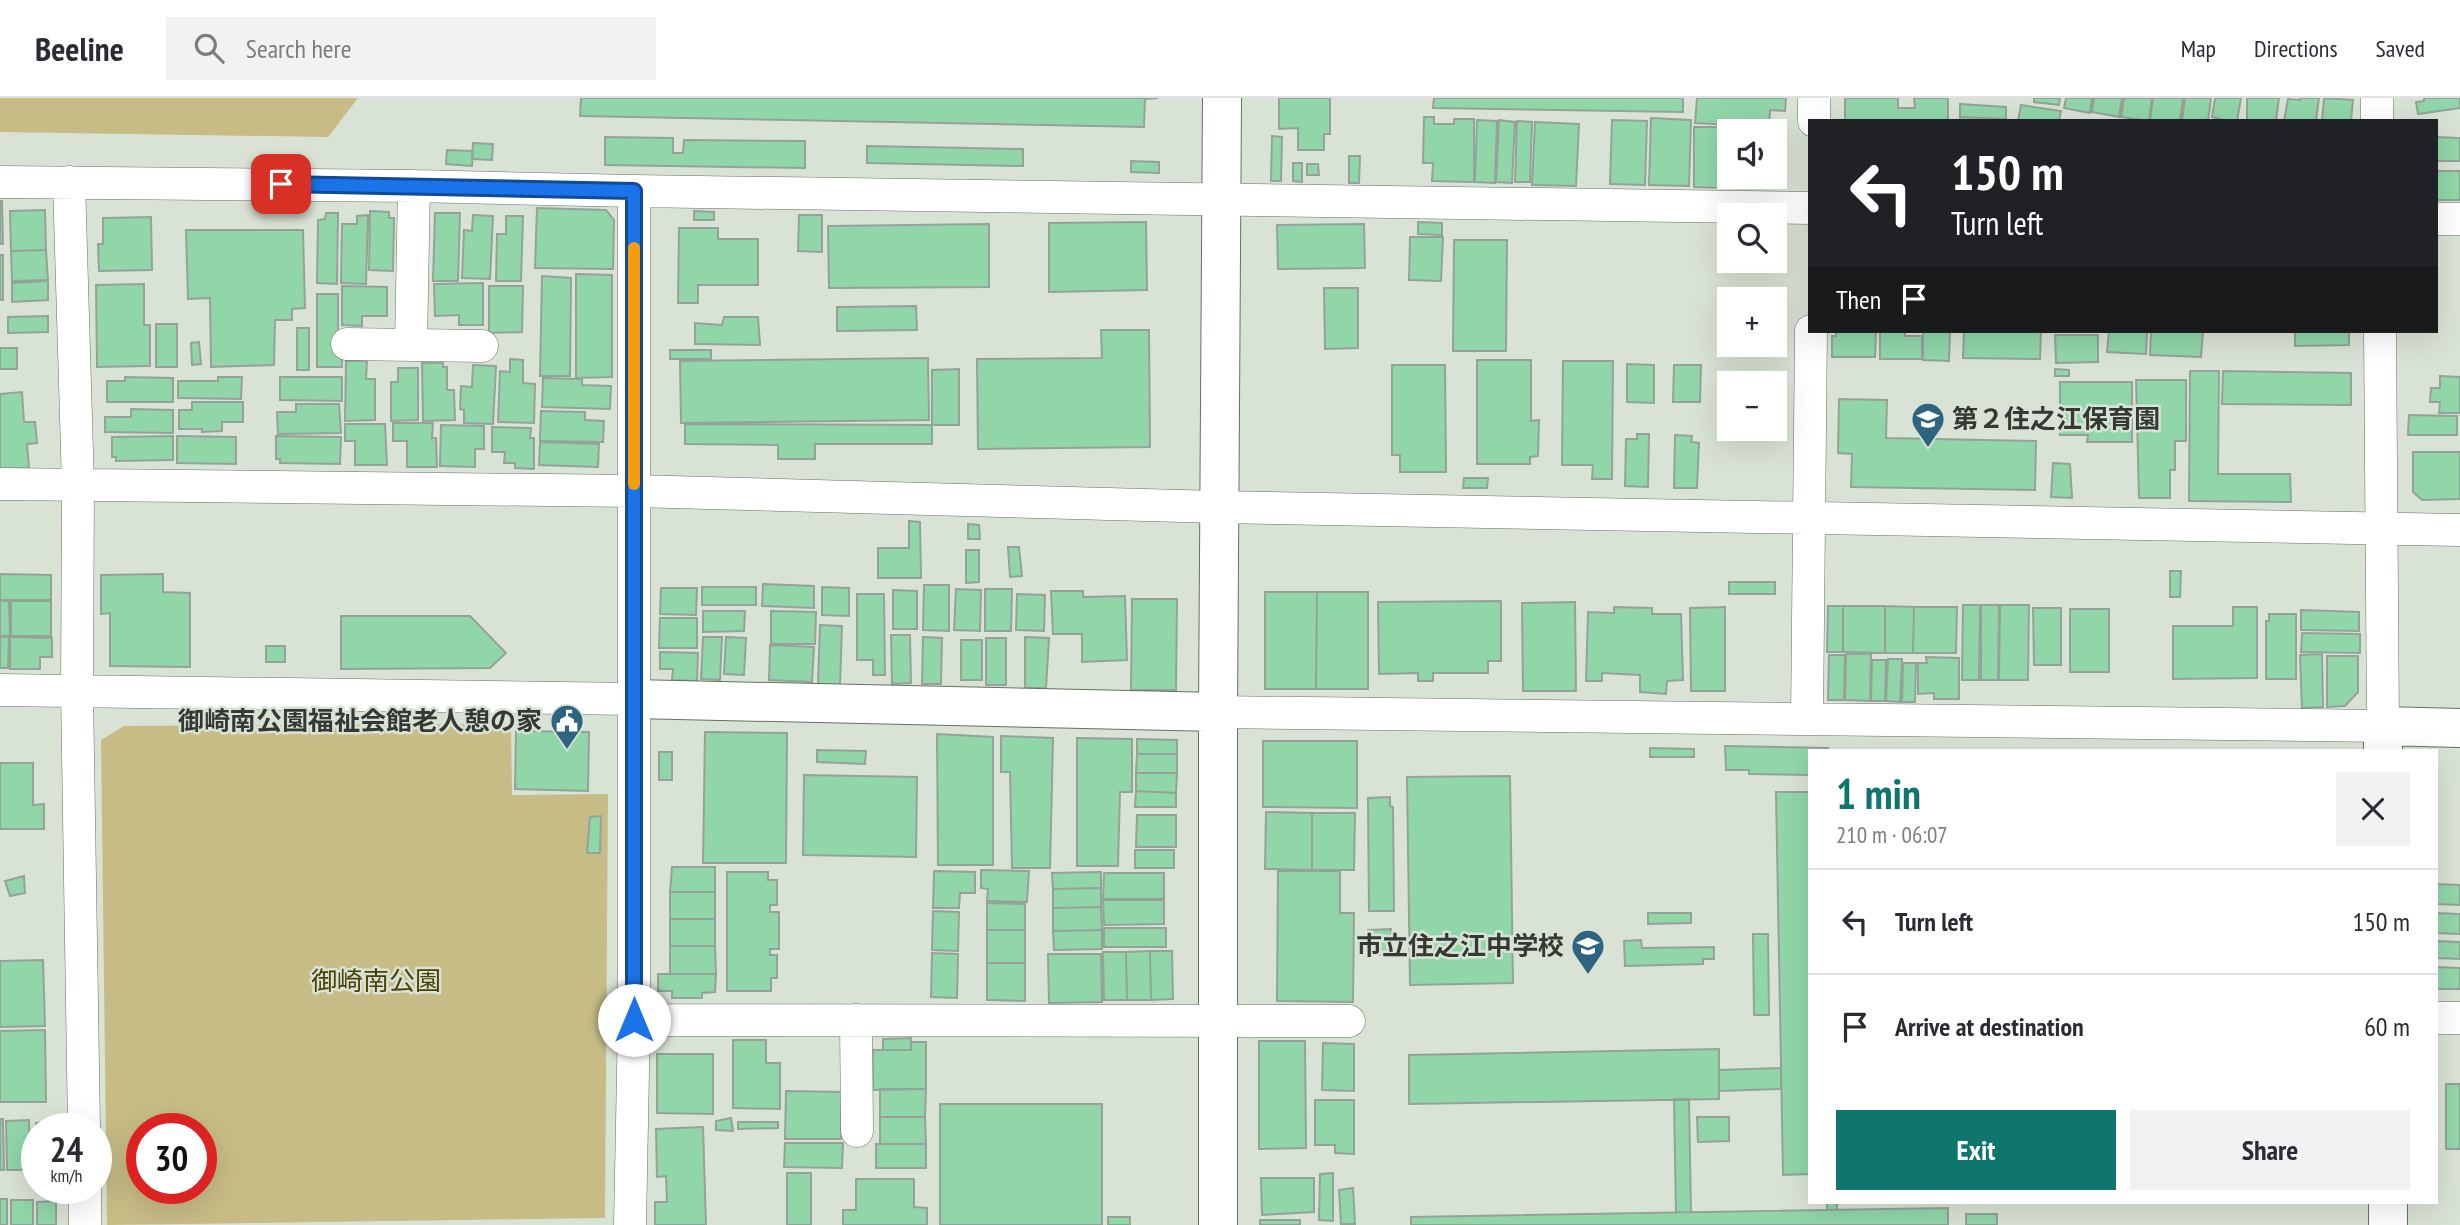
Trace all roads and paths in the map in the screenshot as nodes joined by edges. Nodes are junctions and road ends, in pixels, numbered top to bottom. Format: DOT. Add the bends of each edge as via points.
graph roads {
  1 [pos="1223,98"];
  2 [pos="1814,98"];
  3 [pos="2377,98"];
  4 [pos="1814,119"];
  5 [pos="2377,119"];
  6 [pos="0,182"];
  7 [pos="69,182"];
  8 [pos="414,186"];
  9 [pos="634,191"];
  10 [pos="1222,198"];
  11 [pos="1808,208"];
  12 [pos="2438,219"];
  13 [pos="2460,219"];
  14 [pos="1811,333"];
  15 [pos="2380,333"];
  16 [pos="347,344"];
  17 [pos="411,345"];
  18 [pos="482,346"];
  19 [pos="0,484"];
  20 [pos="78,485"];
  21 [pos="634,491"];
  22 [pos="1219,507"];
  23 [pos="1809,518"];
  24 [pos="2382,528"];
  25 [pos="2460,530"];
  26 [pos="0,690"];
  27 [pos="77,691"];
  28 [pos="633,699"];
  29 [pos="1218,712"];
  30 [pos="1807,718"];
  31 [pos="2460,728"];
  32 [pos="2384,738"];
  33 [pos="2438,1018"];
  34 [pos="2460,1018"];
  35 [pos="634,1020"];
  36 [pos="856,1020"];
  37 [pos="1218,1021"];
  38 [pos="1349,1021"];
  39 [pos="84,1113"];
  40 [pos="857,1131"];
  41 [pos="85,1204"];
  42 [pos="2388,1204"];
  43 [pos="85,1225"];
  44 [pos="630,1225"];
  45 [pos="1217,1225"];
  46 [pos="2388,1225"];
  1 -- 10 [label="street"];
  2 -- 4 [label="street"];
  3 -- 5 [label="street"];
  6 -- 7 [label="street"];
  7 -- 8 [label="street"];
  7 -- 20 [label="street"];
  8 -- 9 [label="street"];
  8 -- 17 [label="street"];
  9 -- 10 [label="street"];
  9 -- 21 [label="street"];
  10 -- 11 [label="street"];
  10 -- 22 [label="street"];
  12 -- 13 [label="street"];
  14 -- 23 [label="street"];
  15 -- 24 [label="street"];
  16 -- 17 [label="street"];
  17 -- 18 [label="street"];
  19 -- 20 [label="street"];
  20 -- 21 [label="street"];
  20 -- 27 [label="street"];
  21 -- 22 [label="street"];
  21 -- 28 [label="street"];
  22 -- 23 [label="street"];
  22 -- 29 [label="street"];
  23 -- 24 [label="street"];
  23 -- 30 [label="street"];
  24 -- 25 [label="street"];
  24 -- 32 [label="street"];
  26 -- 27 [label="street"];
  27 -- 28 [label="street"];
  27 -- 39 [label="street"];
  28 -- 29 [label="street"];
  28 -- 35 [label="street"];
  29 -- 30 [label="street"];
  29 -- 37 [label="street"];
  30 -- 32 [label="street"];
  31 -- 32 [label="street"];
  33 -- 34 [label="street"];
  35 -- 36 [label="street"];
  35 -- 44 [label="street"];
  36 -- 37 [label="street"];
  36 -- 40 [label="street"];
  37 -- 38 [label="street"];
  37 -- 45 [label="street"];
  41 -- 43 [label="street"];
  42 -- 46 [label="street"];
}
